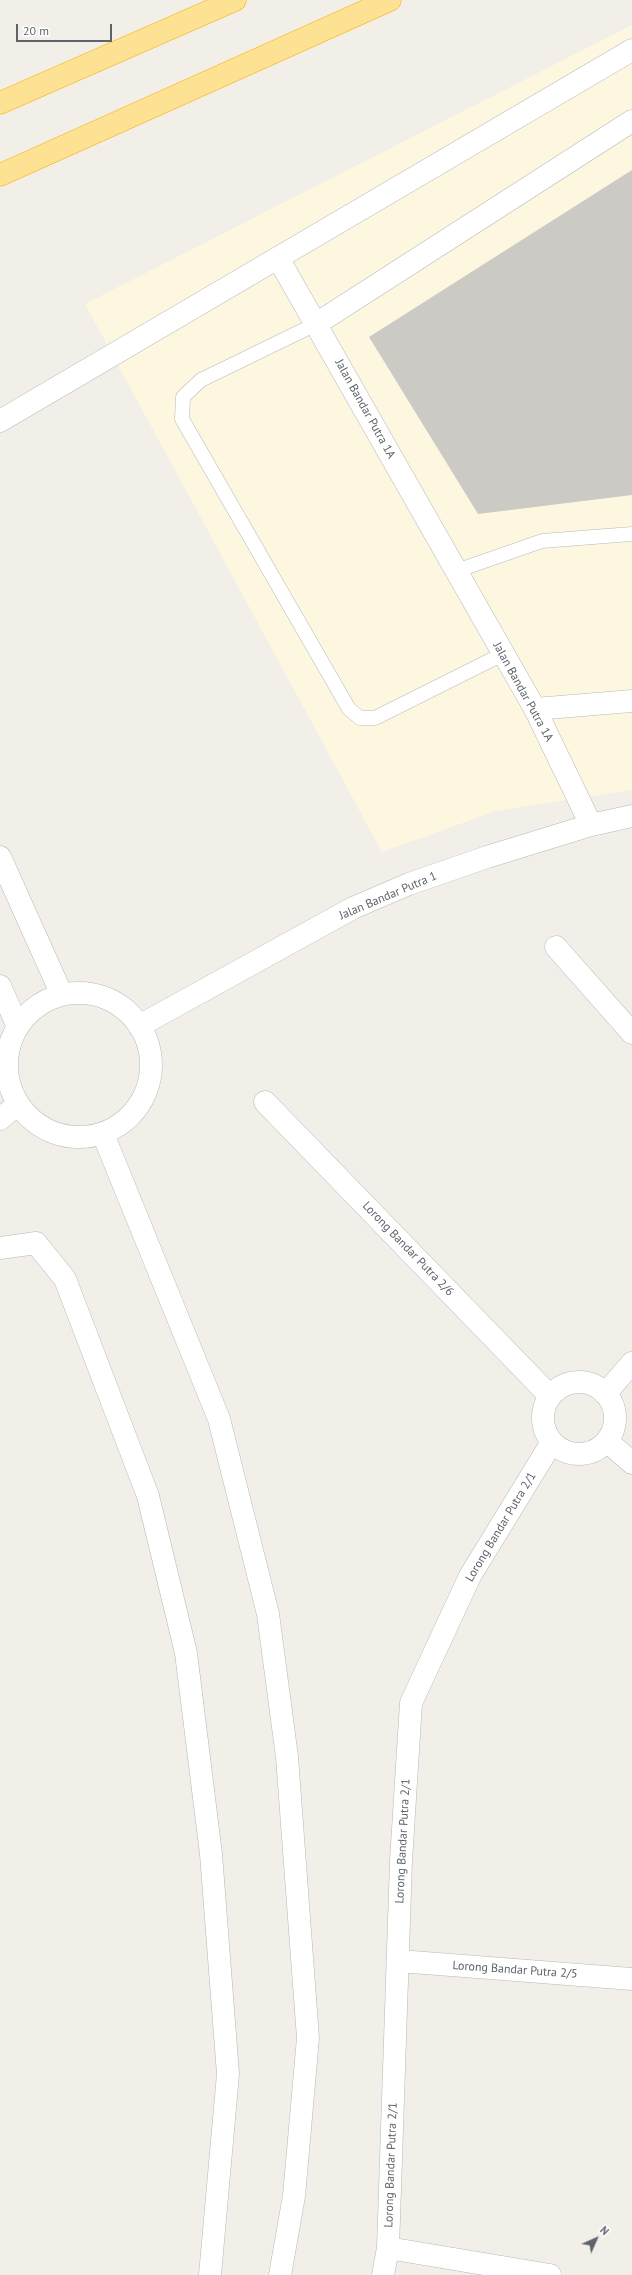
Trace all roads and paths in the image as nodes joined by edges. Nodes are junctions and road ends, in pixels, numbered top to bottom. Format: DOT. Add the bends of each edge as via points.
graph roads {
  1 [pos="235,0"];
  2 [pos="390,0"];
  3 [pos="632,50"];
  4 [pos="0,103"];
  5 [pos="632,121"];
  6 [pos="0,175"];
  7 [pos="278,258"];
  8 [pos="316,324"];
  9 [pos="0,421"];
  10 [pos="632,534"];
  11 [pos="456,571"];
  12 [pos="503,654"];
  13 [pos="632,701"];
  14 [pos="535,709"];
  15 [pos="632,816"];
  16 [pos="591,825"];
  17 [pos="0,857"];
  18 [pos="556,947"];
  19 [pos="0,986"];
  20 [pos="62,995"];
  21 [pos="139,1026"];
  22 [pos="18,1027"];
  23 [pos="632,1033"];
  24 [pos="265,1102"];
  25 [pos="18,1104"];
  26 [pos="0,1119"];
  27 [pos="102,1134"];
  28 [pos="0,1248"];
  29 [pos="632,1363"];
  30 [pos="605,1394"];
  31 [pos="550,1396"];
  32 [pos="552,1442"];
  33 [pos="607,1442"];
  34 [pos="632,1463"];
  35 [pos="399,1961"];
  36 [pos="632,1979"];
  37 [pos="388,2248"];
  38 [pos="210,2275"];
  39 [pos="280,2275"];
  40 [pos="383,2275"];
  41 [pos="550,2275"];
  1 -- 4 [label="highway"];
  2 -- 6 [label="highway"];
  3 -- 7 [label="street"];
  5 -- 8 [label="street"];
  7 -- 8 [label="street, Jalan Bandar Putra 1A"];
  7 -- 9 [label="street"];
  8 -- 11 [label="street, Jalan Bandar Putra 1A"];
  8 -- 12 [label="lane" via="200,380 183,397 182,419 349,709 360,718 375,718"];
  10 -- 11 [label="lane" via="542,541"];
  11 -- 12 [label="street, Jalan Bandar Putra 1A"];
  12 -- 14 [label="street, Jalan Bandar Putra 1A"];
  13 -- 14 [label="street"];
  14 -- 16 [label="street, Jalan Bandar Putra 1A"];
  15 -- 16 [label="street, Jalan Bandar Putra 1"];
  16 -- 21 [label="street, Jalan Bandar Putra 1" via="416,882 353,908"];
  17 -- 20 [label="street"];
  18 -- 23 [label="street"];
  19 -- 22 [label="street"];
  20 -- 21 [label="street" via="84,993 105,999 124,1010"];
  20 -- 22 [label="street" via="44,1002 29,1013"];
  21 -- 27 [label="street" via="148,1046 151,1068 147,1089 137,1108 122,1124"];
  22 -- 25 [label="street" via="9,1045 6,1065 10,1086"];
  24 -- 31 [label="street, Lorong Bandar Putra 2/6"];
  25 -- 26 [label="street"];
  25 -- 27 [label="street" via="34,1122 55,1134 79,1138"];
  27 -- 39 [label="street" via="219,1419 268,1614 288,1757 308,2038 294,2196"];
  28 -- 38 [label="street" via="36,1243 65,1279 148,1496 186,1653 211,1854 228,2074"];
  29 -- 30 [label="street"];
  30 -- 31 [label="street" via="597,1388 577,1382 567,1384"];
  30 -- 33 [label="street" via="613,1408 614,1423"];
  31 -- 32 [label="street" via="542,1417 545,1432"];
  32 -- 33 [label="street" via="573,1454 586,1454"];
  32 -- 35 [label="street, Lorong Bandar Putra 2/1" via="470,1576 411,1704 401,1861"];
  33 -- 34 [label="street"];
  35 -- 36 [label="street, Lorong Bandar Putra 2/5"];
  35 -- 37 [label="street, Lorong Bandar Putra 2/1"];
  37 -- 40 [label="street, Lorong Bandar Putra 2/1"];
  37 -- 41 [label="street"];
}
